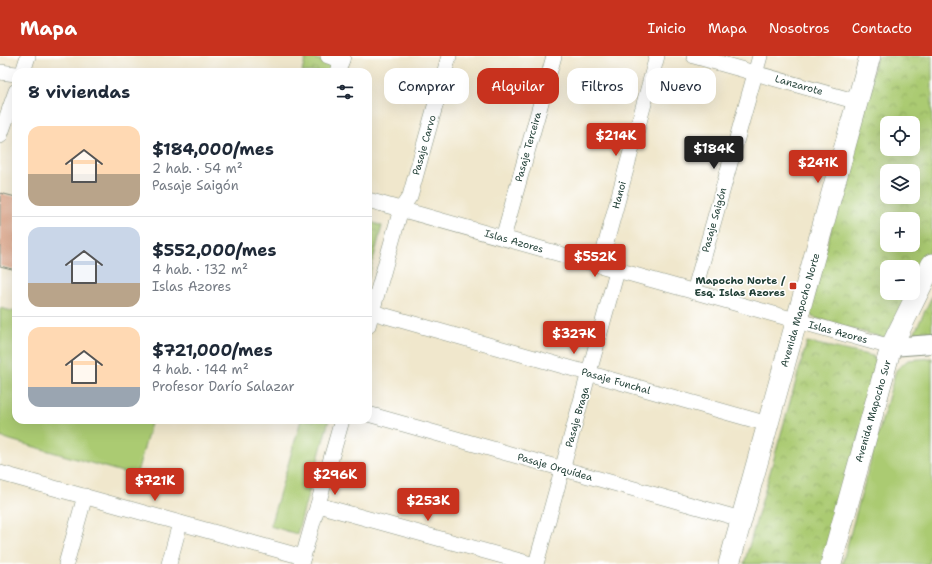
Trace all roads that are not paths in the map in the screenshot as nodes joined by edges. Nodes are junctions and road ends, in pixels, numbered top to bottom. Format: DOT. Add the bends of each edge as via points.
graph roads {
  1 [pos="28,56"];
  2 [pos="449,56"];
  3 [pos="554,56"];
  4 [pos="657,56"];
  5 [pos="694,56"];
  6 [pos="760,56"];
  7 [pos="870,56"];
  8 [pos="24,68"];
  9 [pos="0,72"];
  10 [pos="755,73"];
  11 [pos="12,74"];
  12 [pos="12,102"];
  13 [pos="858,102"];
  14 [pos="0,136"];
  15 [pos="372,201"];
  16 [pos="400,210"];
  17 [pos="503,238"];
  18 [pos="932,264"];
  19 [pos="600,265"];
  20 [pos="618,271"];
  21 [pos="694,292"];
  22 [pos="372,312"];
  23 [pos="372,319"];
  24 [pos="797,321"];
  25 [pos="932,344"];
  26 [pos="891,347"];
  27 [pos="589,373"];
  28 [pos="372,415"];
  29 [pos="341,424"];
  30 [pos="768,424"];
  31 [pos="562,469"];
  32 [pos="0,473"];
  33 [pos="85,496"];
  34 [pos="318,505"];
  35 [pos="742,519"];
  36 [pos="180,523"];
  37 [pos="302,560"];
  38 [pos="66,564"];
  39 [pos="169,564"];
  40 [pos="532,564"];
  41 [pos="536,564"];
  42 [pos="729,564"];
  43 [pos="831,564"];
  1 -- 8 [label="street"];
  2 -- 16 [label="street, Pasaje Carvo" via="410,196"];
  3 -- 17 [label="street, Pasaje Terceira"];
  4 -- 19 [label="street, Hanoi"];
  5 -- 10 [label="street, Lanzarote"];
  6 -- 10 [label="street, Pasaje Saigón"];
  7 -- 13 [label="main road, Avenida Mapocho Norte"];
  9 -- 11 [label="street"];
  10 -- 13 [label="street, Lanzarote"];
  10 -- 21 [label="street, Pasaje Saigón"];
  12 -- 14 [label="street"];
  13 -- 24 [label="main road, Avenida Mapocho Norte"];
  15 -- 16 [label="street, Islas Azores"];
  16 -- 17 [label="street, Islas Azores"];
  16 -- 22 [label="street, Pasaje Carvo"];
  17 -- 19 [label="street, Islas Azores"];
  18 -- 26 [label="main road, Avenida Mapocho Sur"];
  19 -- 20 [label="street, Islas Azores"];
  20 -- 21 [label="street, Islas Azores"];
  20 -- 27 [label="street, Pasaje Braga"];
  21 -- 24 [label="street, Islas Azores"];
  23 -- 27 [label="street, Pasaje Funchal"];
  24 -- 26 [label="street, Islas Azores"];
  24 -- 30 [label="main road, Avenida Mapocho Norte"];
  25 -- 26 [label="street"];
  26 -- 43 [label="main road, Avenida Mapocho Sur"];
  27 -- 30 [label="street, Pasaje Funchal"];
  27 -- 31 [label="street, Pasaje Braga"];
  28 -- 31 [label="street, Pasaje Orquídea"];
  29 -- 34 [label="street"];
  30 -- 35 [label="main road, Avenida Mapocho Norte"];
  31 -- 35 [label="street, Pasaje Orquídea"];
  31 -- 41 [label="street, Pasaje Braga"];
  32 -- 33 [label="street"];
  33 -- 36 [label="street"];
  33 -- 38 [label="street"];
  34 -- 37 [label="street"];
  34 -- 40 [label="street"];
  35 -- 42 [label="main road, Avenida Mapocho Norte"];
  36 -- 37 [label="street"];
  36 -- 39 [label="street"];
}
